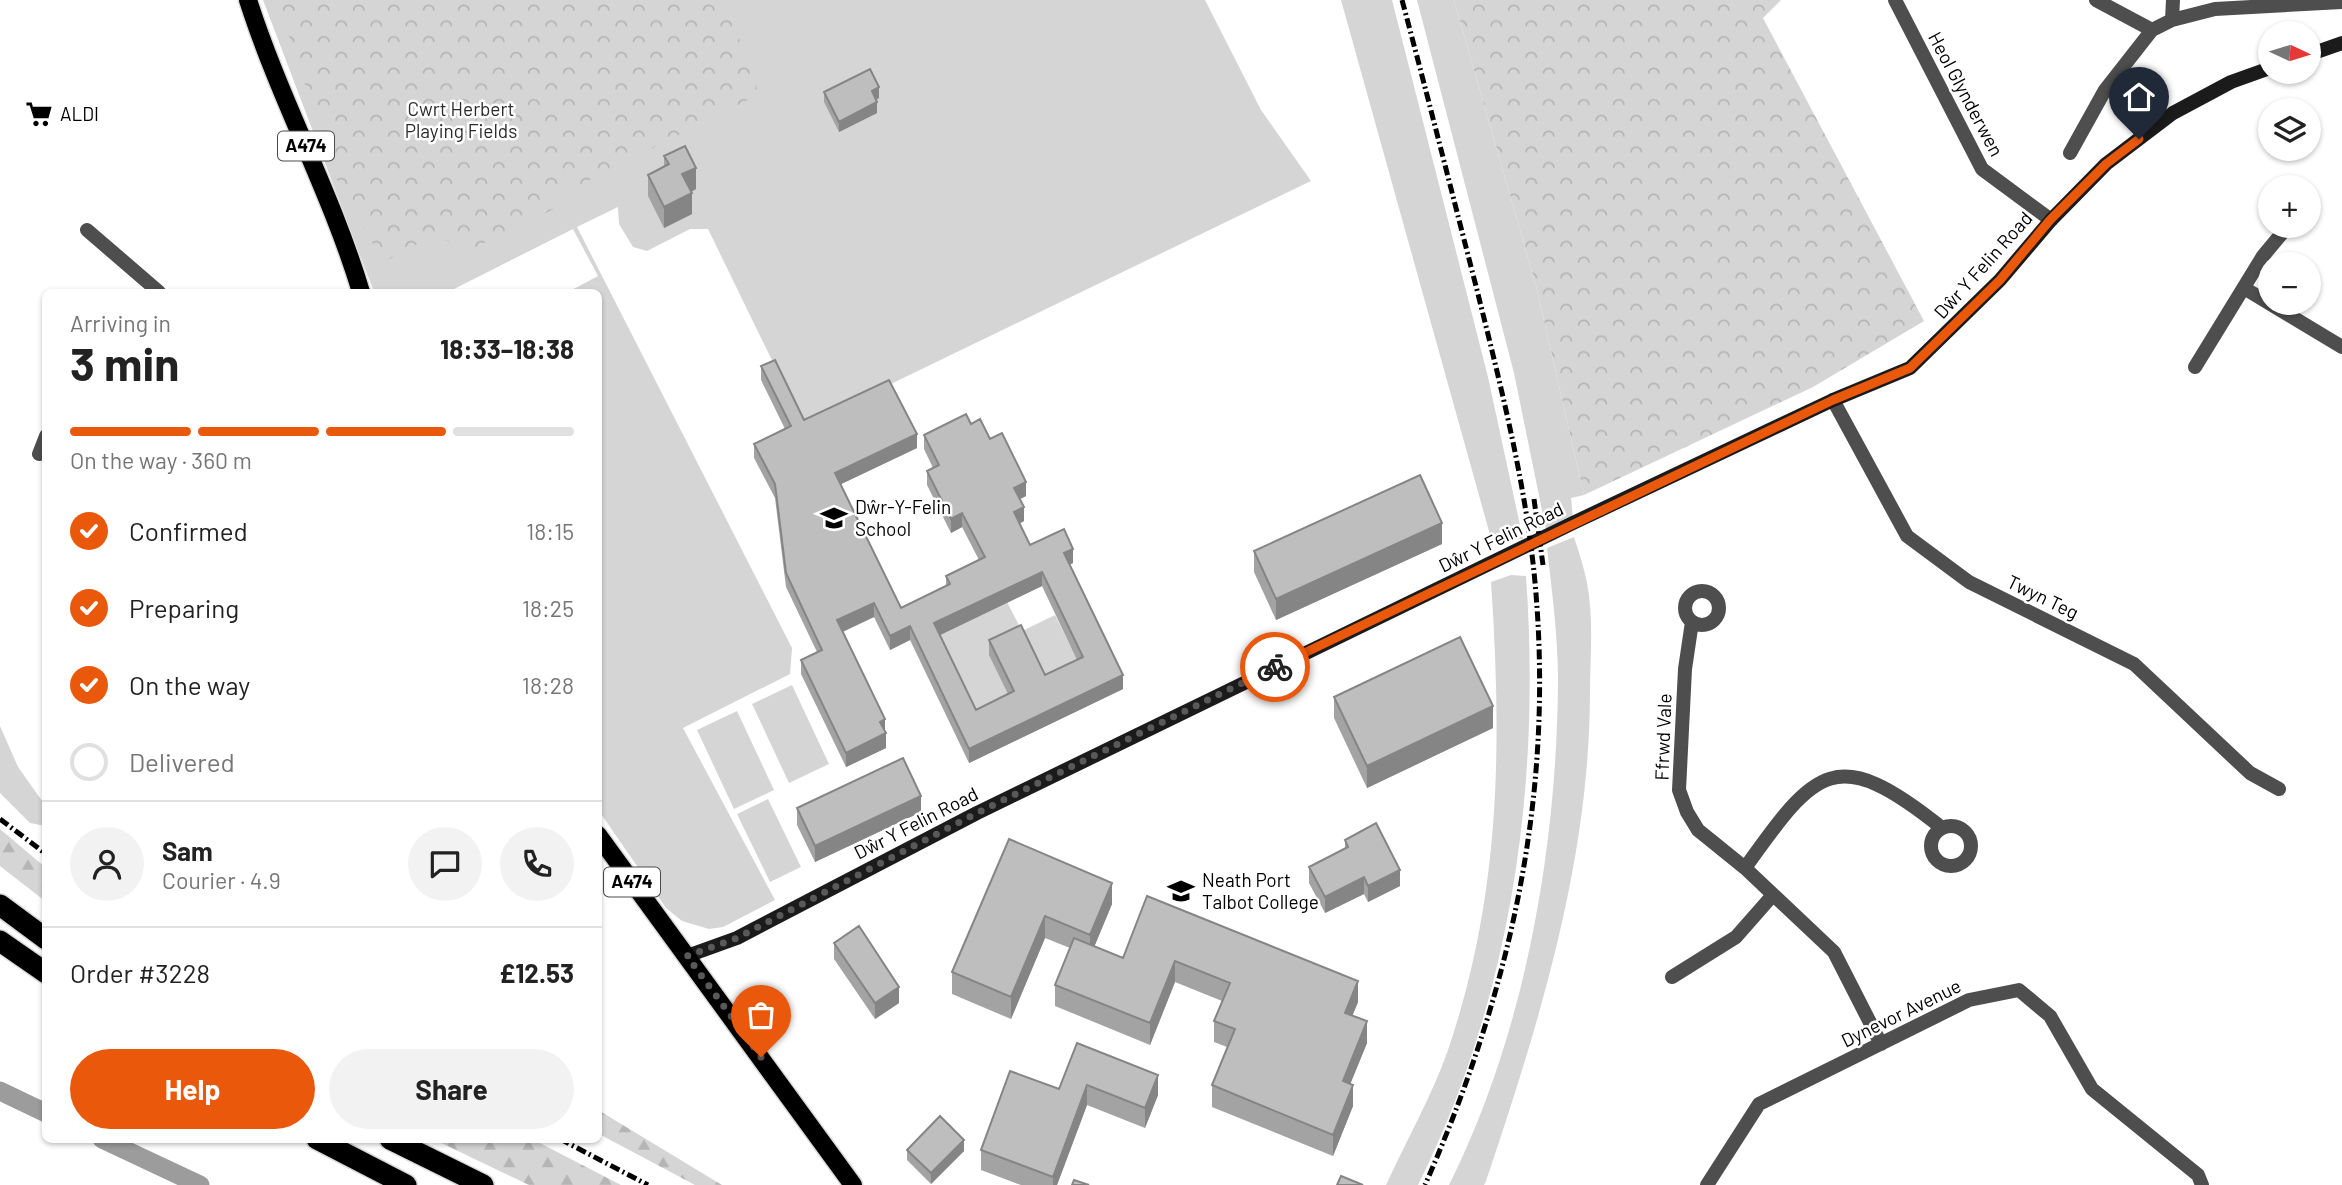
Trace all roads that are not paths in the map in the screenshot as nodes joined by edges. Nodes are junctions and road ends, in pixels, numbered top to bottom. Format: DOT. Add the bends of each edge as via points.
graph roads {
  1 [pos="248,0"];
  2 [pos="1895,0"];
  3 [pos="2096,0"];
  4 [pos="2173,0"];
  5 [pos="2342,2"];
  6 [pos="2172,20"];
  7 [pos="2152,30"];
  8 [pos="2342,43"];
  9 [pos="2321,50"];
  10 [pos="2258,72"];
  11 [pos="2070,153"];
  12 [pos="2050,220"];
  13 [pos="87,230"];
  14 [pos="2278,238"];
  15 [pos="2244,288"];
  16 [pos="156,289"];
  17 [pos="359,289"];
  18 [pos="2342,347"];
  19 [pos="2195,367"];
  20 [pos="1833,400"];
  21 [pos="42,446"];
  22 [pos="39,454"];
  23 [pos="1692,622"];
  24 [pos="2279,789"];
  25 [pos="1942,828"];
  26 [pos="602,840"];
  27 [pos="1745,868"];
  28 [pos="1772,896"];
  29 [pos="0,905"];
  30 [pos="42,936"];
  31 [pos="0,941"];
  32 [pos="687,956"];
  33 [pos="42,970"];
  34 [pos="1672,977"];
  35 [pos="1881,1044"];
  36 [pos="325,1143"];
  37 [pos="398,1143"];
  38 [pos="406,1185"];
  39 [pos="483,1185"];
  40 [pos="853,1185"];
  41 [pos="1707,1185"];
  42 [pos="2202,1185"];
  1 -- 17 [label="main road, A474" via="272,68 338,217"];
  2 -- 12 [label="street, Heol Glynderwen" via="1982,169"];
  3 -- 7 [label="street"];
  4 -- 6 [label="street"];
  5 -- 6 [label="street" via="2214,9"];
  6 -- 7 [label="street"];
  7 -- 11 [label="street" via="2105,90"];
  8 -- 9 [label="street"];
  10 -- 12 [label="street, Dŵr Y Felin Road" via="2173,113 2106,164"];
  12 -- 20 [label="street, Dŵr Y Felin Road" via="2000,280 1910,368"];
  13 -- 16 [label="street"];
  14 -- 15 [label="street"];
  15 -- 18 [label="street"];
  15 -- 19 [label="street"];
  20 -- 24 [label="street, Twyn Teg" via="1907,536 1969,582 2134,664 2250,773"];
  20 -- 32 [label="street, Dŵr Y Felin Road" via="977,813 737,938"];
  21 -- 22 [label="street"];
  23 -- 27 [label="street, Ffrwd Vale" via="1679,790 1698,830"];
  25 -- 27 [label="street" via="1902,796 1865,779 1820,779 1785,812"];
  26 -- 32 [label="main road, A474"];
  27 -- 28 [label="street, Ffrwd Vale"];
  28 -- 34 [label="street" via="1736,937"];
  28 -- 35 [label="street, Ffrwd Vale" via="1834,952"];
  29 -- 30 [label="highway"];
  31 -- 33 [label="highway"];
  32 -- 40 [label="main road, A474"];
  35 -- 41 [label="street, Dynevor Avenue" via="1759,1104"];
  35 -- 42 [label="street, Dynevor Avenue" via="1969,1000 2019,990 2050,1016 2092,1089 2198,1175"];
  36 -- 38 [label="highway"];
  37 -- 39 [label="highway"];
}
